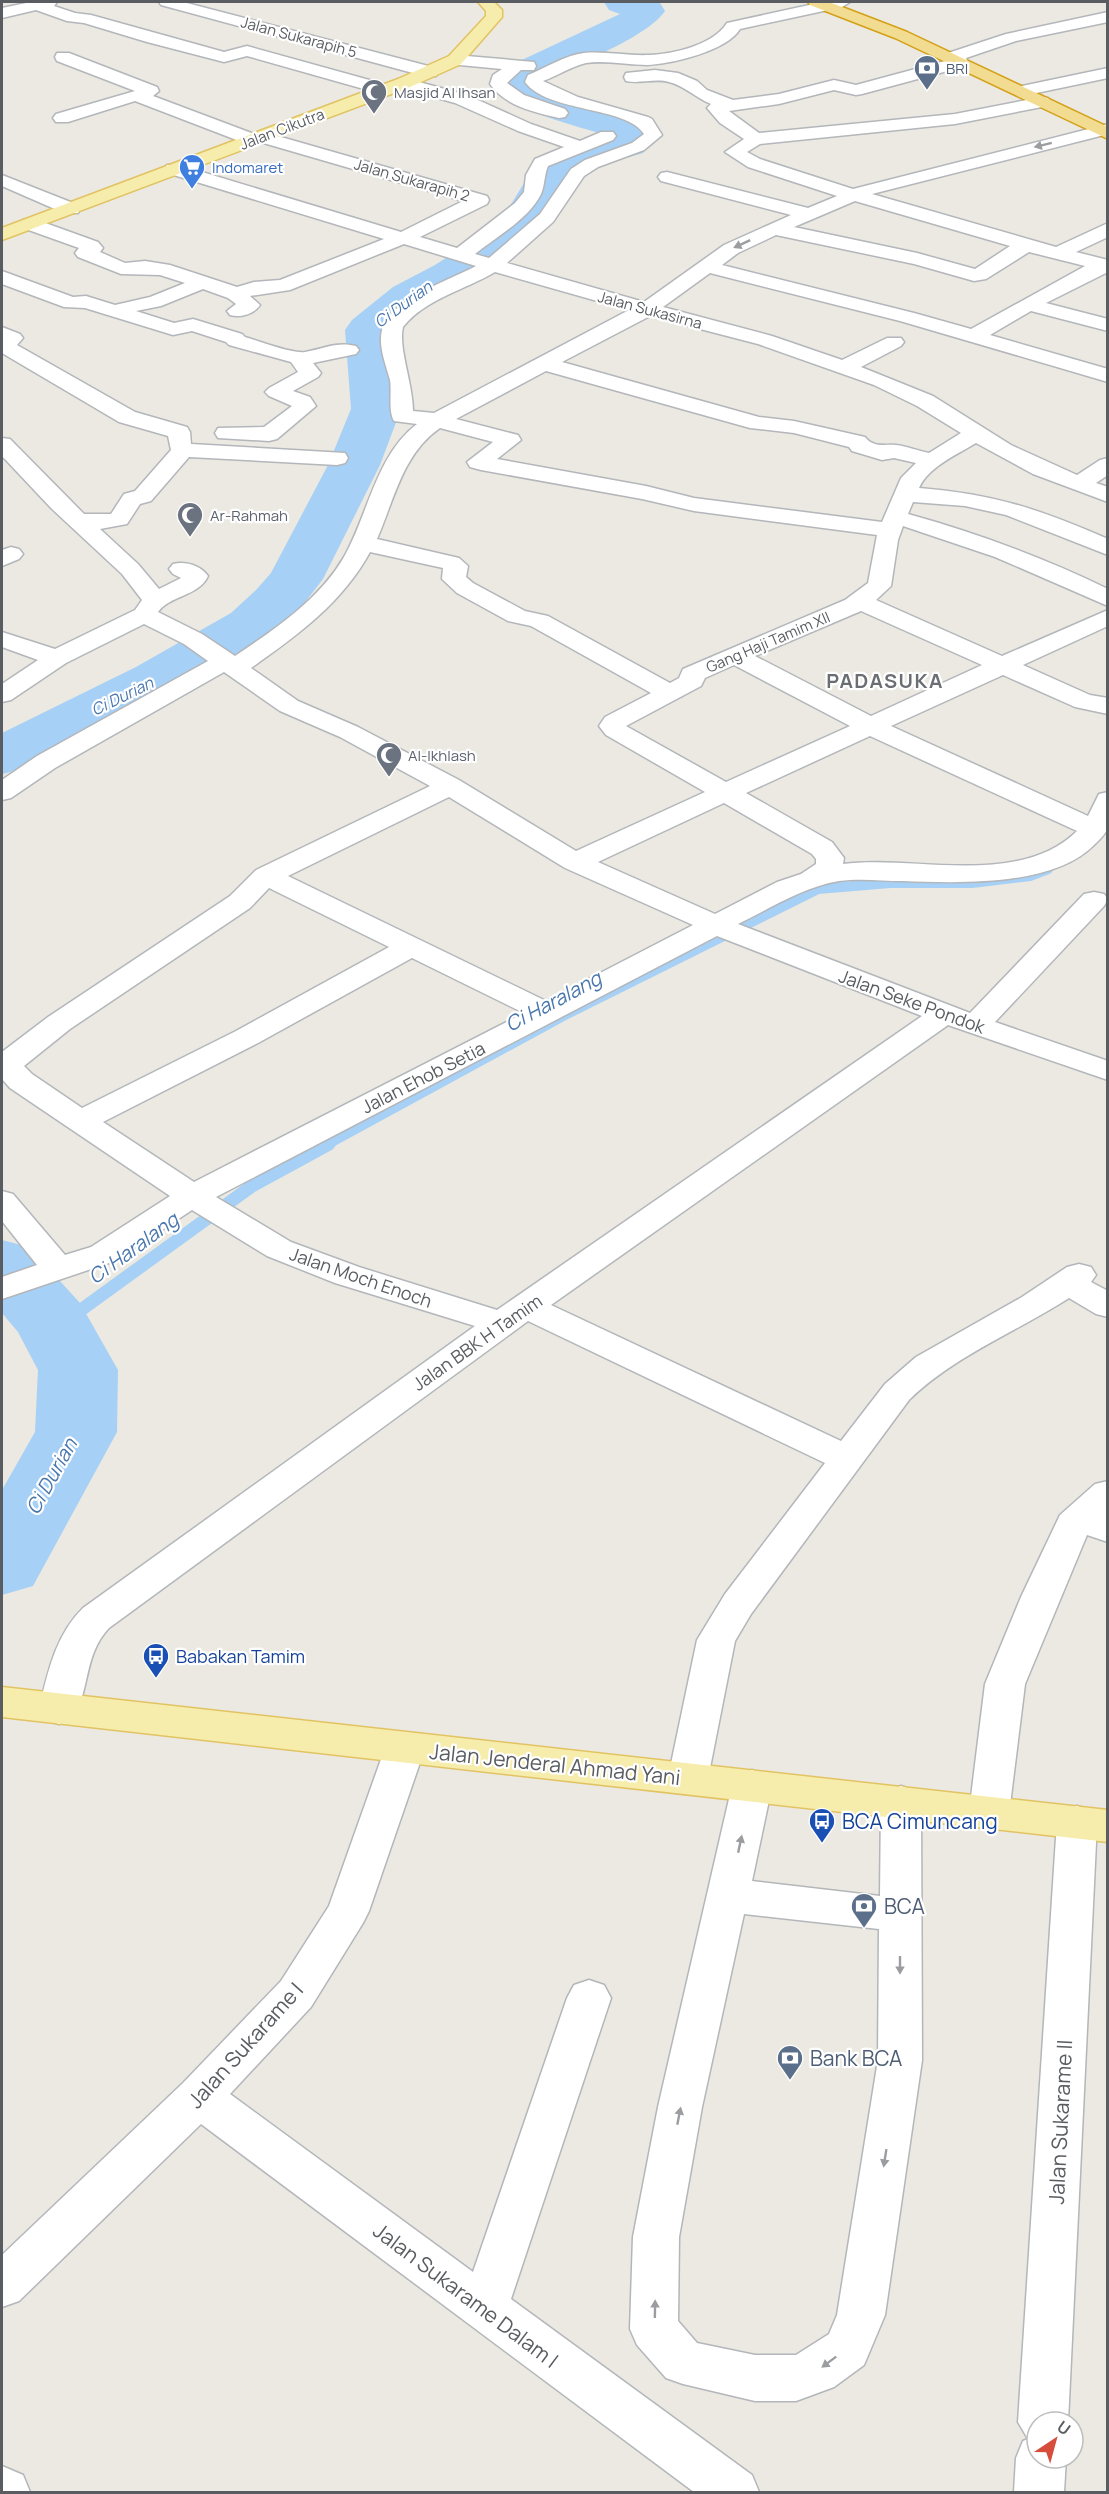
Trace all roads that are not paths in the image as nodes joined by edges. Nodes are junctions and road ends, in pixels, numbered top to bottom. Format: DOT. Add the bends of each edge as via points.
graph roads {
  1 [pos="167,2"];
  2 [pos="486,2"];
  3 [pos="43,3"];
  4 [pos="828,3"];
  5 [pos="4,10"];
  6 [pos="1107,17"];
  7 [pos="63,57"];
  8 [pos="455,60"];
  9 [pos="956,60"];
  10 [pos="519,65"];
  11 [pos="558,68"];
  12 [pos="430,72"];
  13 [pos="1107,73"];
  14 [pos="585,76"];
  15 [pos="611,79"];
  16 [pos="404,83"];
  17 [pos="385,90"];
  18 [pos="1022,91"];
  19 [pos="137,96"];
  20 [pos="1042,102"];
  21 [pos="732,106"];
  22 [pos="62,118"];
  23 [pos="1105,131"];
  24 [pos="257,139"];
  25 [pos="756,139"];
  26 [pos="588,144"];
  27 [pos="622,150"];
  28 [pos="173,169"];
  29 [pos="667,177"];
  30 [pos="2,180"];
  31 [pos="854,195"];
  32 [pos="71,209"];
  33 [pos="810,214"];
  34 [pos="30,224"];
  35 [pos="774,229"];
  36 [pos="1107,229"];
  37 [pos="2,234"];
  38 [pos="404,238"];
  39 [pos="1026,246"];
  40 [pos="1057,254"];
  41 [pos="464,256"];
  42 [pos="490,263"];
  43 [pos="1105,266"];
  44 [pos="707,267"];
  45 [pos="2,277"];
  46 [pos="204,282"];
  47 [pos="1028,304"];
  48 [pos="645,310"];
  49 [pos="114,312"];
  50 [pos="1107,325"];
  51 [pos="2,333"];
  52 [pos="974,336"];
  53 [pos="894,342"];
  54 [pos="349,350"];
  55 [pos="303,358"];
  56 [pos="544,364"];
  57 [pos="844,367"];
  58 [pos="1107,376"];
  59 [pos="437,420"];
  60 [pos="976,433"];
  61 [pos="181,441"];
  62 [pos="2,444"];
  63 [pos="337,458"];
  64 [pos="932,461"];
  65 [pos="1107,465"];
  66 [pos="33,478"];
  67 [pos="10,481"];
  68 [pos="1079,484"];
  69 [pos="904,494"];
  70 [pos="1107,495"];
  71 [pos="78,521"];
  72 [pos="892,524"];
  73 [pos="363,543"];
  74 [pos="1107,548"];
  75 [pos="181,569"];
  76 [pos="1107,599"];
  77 [pos="859,601"];
  78 [pos="149,607"];
  79 [pos="1107,617"];
  80 [pos="2,639"];
  81 [pos="735,656"];
  82 [pos="57,658"];
  83 [pos="228,662"];
  84 [pos="1004,664"];
  85 [pos="670,693"];
  86 [pos="2,695"];
  87 [pos="1107,706"];
  88 [pos="870,726"];
  89 [pos="450,786"];
  90 [pos="2,792"];
  91 [pos="727,792"];
  92 [pos="1107,800"];
  93 [pos="1094,829"];
  94 [pos="575,862"];
  95 [pos="266,876"];
  96 [pos="811,879"];
  97 [pos="1094,900"];
  98 [pos="732,933"];
  99 [pos="410,947"];
  100 [pos="548,1013"];
  101 [pos="960,1019"];
  102 [pos="1107,1071"];
  103 [pos="81,1120"];
  104 [pos="2,1201"];
  105 [pos="207,1205"];
  106 [pos="58,1270"];
  107 [pos="2,1288"];
  108 [pos="1107,1306"];
  109 [pos="515,1315"];
  110 [pos="848,1459"];
  111 [pos="1098,1513"];
  112 [pos="2,1704"];
  113 [pos="59,1709"];
  114 [pos="405,1748"];
  115 [pos="688,1778"];
  116 [pos="752,1786"];
  117 [pos="901,1802"];
  118 [pos="989,1813"];
  119 [pos="1092,1824"];
  120 [pos="728,1895"];
  121 [pos="901,1915"];
  122 [pos="589,1998"];
  123 [pos="199,2097"];
  124 [pos="2,2286"];
  125 [pos="484,2308"];
  126 [pos="1044,2410"];
  127 [pos="1040,2470"];
  128 [pos="734,2493"];
  129 [pos="1039,2493"];
  1 -- 12 [label="street, Jalan Sukarapih 5"];
  2 -- 8 [label="main road, Jalan Cikutra" via="494,10 494,17"];
  3 -- 5 [label="street"];
  3 -- 17 [label="street" via="70,18 86,18 224,57 247,51"];
  4 -- 9 [label="highway"];
  4 -- 11 [label="street" via="734,26 708,46 667,58 588,57"];
  6 -- 9 [label="street" via="1012,37"];
  7 -- 19 [label="street" via="151,91"];
  8 -- 10 [label="street"];
  8 -- 12 [label="main road, Jalan Cikutra"];
  9 -- 18 [label="highway"];
  9 -- 21 [label="street" via="855,90 834,85"];
  10 -- 11 [label="street"];
  10 -- 26 [label="street" via="499,79 502,90 612,131"];
  11 -- 14 [label="street"];
  11 -- 27 [label="street" via="533,82 562,97 646,123 652,136"];
  12 -- 16 [label="main road, Jalan Cikutra"];
  13 -- 18 [label="street"];
  15 -- 21 [label="street" via="667,76"];
  16 -- 17 [label="main road, Jalan Cikutra"];
  16 -- 26 [label="street" via="462,100 526,129"];
  17 -- 24 [label="main road, Jalan Cikutra"];
  18 -- 20 [label="highway"];
  19 -- 22 [label="street"];
  19 -- 24 [label="street"];
  20 -- 23 [label="highway"];
  20 -- 25 [label="street" via="955,119"];
  21 -- 25 [label="street" via="716,110"];
  23 -- 31 [label="street, one-way"];
  24 -- 28 [label="main road, Jalan Cikutra"];
  24 -- 38 [label="street, Jalan Sukarapih 2" via="480,200"];
  25 -- 31 [label="street" via="734,152 783,174"];
  26 -- 27 [label="street"];
  26 -- 41 [label="street" via="541,163 533,192 522,207"];
  27 -- 42 [label="street" via="570,178 552,212"];
  28 -- 32 [label="main road, Jalan Cikutra"];
  28 -- 38 [label="street, Jalan Sukasirna"];
  29 -- 33 [label="street"];
  30 -- 32 [label="street"];
  31 -- 33 [label="street"];
  31 -- 39 [label="street"];
  32 -- 34 [label="main road, Jalan Cikutra"];
  33 -- 35 [label="street"];
  34 -- 37 [label="main road, Jalan Cikutra"];
  34 -- 46 [label="street" via="91,246 85,253 121,268 163,269"];
  35 -- 39 [label="street" via="974,275"];
  35 -- 44 [label="street, one-way" via="731,249"];
  36 -- 40 [label="street"];
  38 -- 41 [label="street, Jalan Sukasirna"];
  38 -- 46 [label="street" via="283,286 254,288 237,302"];
  39 -- 40 [label="street"];
  40 -- 43 [label="street"];
  41 -- 42 [label="street, Jalan Sukasirna"];
  42 -- 48 [label="street, Jalan Sukasirna"];
  42 -- 59 [label="street" via="425,300 393,327 402,416"];
  43 -- 47 [label="street"];
  44 -- 48 [label="street"];
  44 -- 52 [label="street"];
  45 -- 49 [label="street" via="66,302 84,302"];
  46 -- 49 [label="street" via="154,302"];
  47 -- 50 [label="street"];
  47 -- 52 [label="street"];
  48 -- 56 [label="street"];
  48 -- 57 [label="street, Jalan Sukasirna" via="753,336"];
  49 -- 55 [label="street" via="173,329 197,326"];
  51 -- 61 [label="street" via="13,338 3,345 127,417"];
  52 -- 58 [label="street"];
  53 -- 57 [label="street"];
  54 -- 55 [label="street"];
  55 -- 61 [label="street" via="301,363 311,373 276,392 305,406 269,434"];
  56 -- 59 [label="street"];
  56 -- 64 [label="street" via="758,423 794,427 857,442 882,453 894,451"];
  57 -- 60 [label="street, Jalan Sukasirna" via="925,401"];
  59 -- 72 [label="street" via="510,440 478,462 481,463 780,518"];
  59 -- 73 [label="street" via="417,435 401,456"];
  60 -- 64 [label="street, Gang Haji Tamim XII"];
  60 -- 68 [label="street, Jalan Sukasirna" via="1041,469"];
  61 -- 63 [label="street"];
  61 -- 71 [label="street" via="143,496 132,499 119,519"];
  62 -- 66 [label="street"];
  64 -- 69 [label="street, Gang Haji Tamim XII" via="912,478"];
  65 -- 68 [label="street"];
  66 -- 67 [label="street"];
  66 -- 71 [label="street"];
  68 -- 70 [label="street, Jalan Sukasirna"];
  69 -- 72 [label="street, Gang Haji Tamim XII"];
  69 -- 74 [label="street" via="1002,506"];
  71 -- 78 [label="street" via="150,591"];
  72 -- 76 [label="street" via="964,538 1044,567"];
  72 -- 77 [label="street, Gang Haji Tamim XII" via="879,586"];
  73 -- 83 [label="street" via="335,588 314,610 288,631"];
  73 -- 85 [label="street" via="451,563 456,566 454,579 465,588 517,616 539,621"];
  75 -- 78 [label="street" via="196,576 195,579"];
  77 -- 81 [label="street, Gang Haji Tamim XII"];
  77 -- 84 [label="street"];
  78 -- 82 [label="street"];
  78 -- 83 [label="street, Jalan Seke Pondok"];
  79 -- 84 [label="street"];
  80 -- 82 [label="street"];
  81 -- 85 [label="street, Gang Haji Tamim XII" via="692,674 692,681"];
  81 -- 88 [label="street"];
  82 -- 86 [label="street"];
  83 -- 89 [label="street, Jalan Seke Pondok" via="289,706 349,732"];
  83 -- 90 [label="street" via="65,751"];
  84 -- 87 [label="street" via="1084,702"];
  84 -- 88 [label="street"];
  85 -- 91 [label="street, Gang Haji Tamim XII" via="612,726"];
  88 -- 91 [label="street"];
  88 -- 93 [label="street"];
  89 -- 94 [label="street, Jalan Seke Pondok"];
  89 -- 95 [label="street"];
  91 -- 94 [label="street"];
  91 -- 96 [label="street" via="822,848 830,858 829,867"];
  92 -- 93 [label="street"];
  93 -- 96 [label="street" via="1074,848 1010,870 856,871"];
  94 -- 98 [label="street, Jalan Seke Pondok"];
  95 -- 99 [label="street"];
  95 -- 103 [label="street, Jalan Moch Enoch" via="240,902 9,1061 8,1068 14,1077"];
  96 -- 98 [label="street, Jalan Ehob Setia" via="769,897"];
  97 -- 101 [label="street, Jalan BBK H Tamim"];
  98 -- 100 [label="street, Jalan Ehob Setia"];
  98 -- 101 [label="street, Jalan Seke Pondok"];
  99 -- 100 [label="street"];
  99 -- 103 [label="street" via="248,1037"];
  100 -- 105 [label="street, Jalan Ehob Setia"];
  101 -- 102 [label="street, Jalan Seke Pondok"];
  101 -- 109 [label="street, Jalan BBK H Tamim"];
  103 -- 105 [label="street, Jalan Moch Enoch"];
  104 -- 106 [label="street"];
  105 -- 106 [label="street, Jalan Ehob Setia" via="103,1254"];
  105 -- 109 [label="street, Jalan Moch Enoch" via="279,1249 327,1268"];
  106 -- 107 [label="street, Jalan Ehob Setia"];
  108 -- 110 [label="street" via="1073,1279 957,1346 909,1379"];
  109 -- 110 [label="street, Jalan Moch Enoch"];
  109 -- 113 [label="street, Jalan BBK H Tamim" via="85,1627 78,1638"];
  110 -- 115 [label="street" via="738,1604 716,1640"];
  111 -- 118 [label="street" via="1072,1524 1005,1684"];
  112 -- 113 [label="main road, Jalan Jenderal Ahmad Yani"];
  113 -- 114 [label="main road, Jalan Jenderal Ahmad Yani"];
  114 -- 115 [label="main road, Jalan Jenderal Ahmad Yani"];
  114 -- 123 [label="street, Jalan Sukarame I" via="348,1911 296,1994"];
  115 -- 116 [label="main road, Jalan Jenderal Ahmad Yani"];
  116 -- 117 [label="main road, Jalan Jenderal Ahmad Yani"];
  120 -- 116 [label="street, one-way"];
  117 -- 118 [label="main road, Jalan Jenderal Ahmad Yani"];
  117 -- 121 [label="street"];
  118 -- 119 [label="main road, Jalan Jenderal Ahmad Yani"];
  119 -- 126 [label="street, Jalan Sukarame II"];
  120 -- 121 [label="street"];
  121 -- 120 [label="street, one-way" via="900,2060 861,2315 847,2349 817,2371 796,2378 755,2378 683,2362 654,2329 656,2237 680,2107"];
  122 -- 125 [label="street"];
  123 -- 124 [label="street, Jalan Sukarame I"];
  123 -- 125 [label="street, Jalan Sukarame Dalam I"];
  125 -- 128 [label="street, Jalan Sukarame Dalam I"];
  127 -- 129 [label="street"];
}
